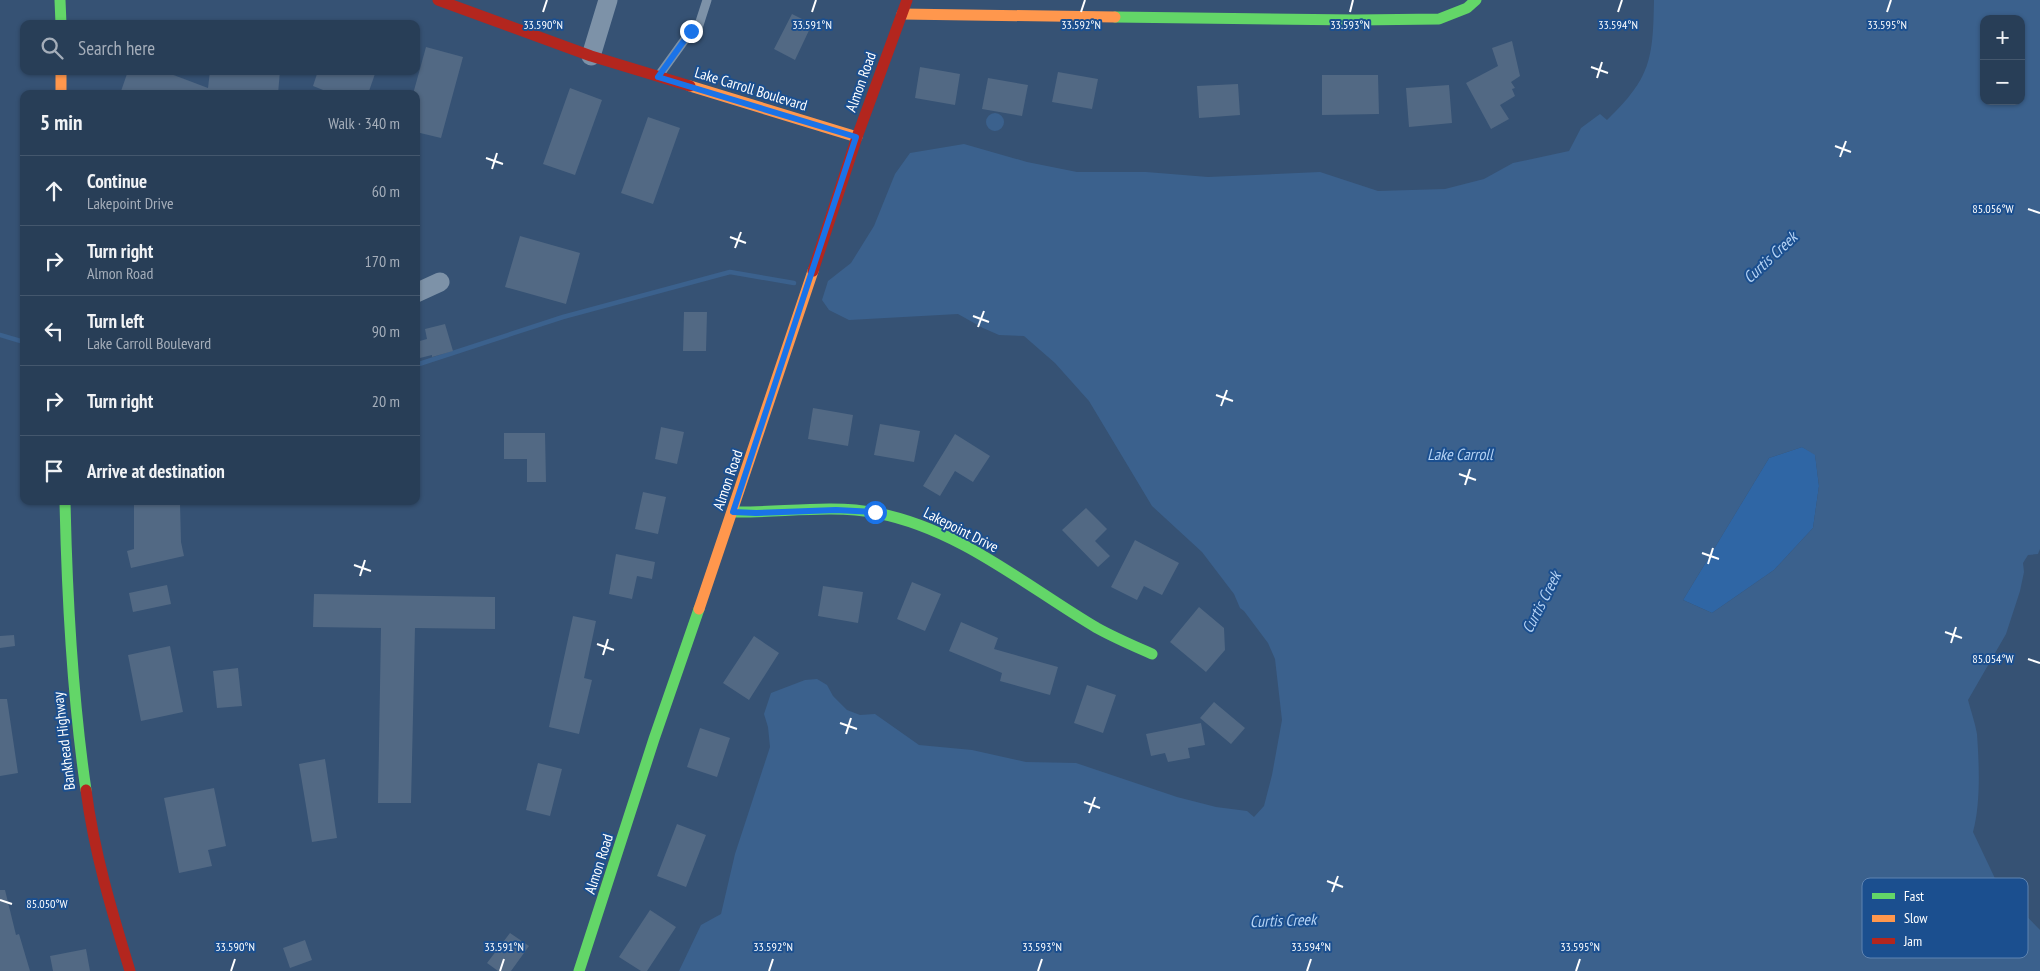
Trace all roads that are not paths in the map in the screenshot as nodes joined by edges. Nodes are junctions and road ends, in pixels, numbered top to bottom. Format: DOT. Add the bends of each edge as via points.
graph roads {
  1 [pos="60,0"];
  2 [pos="438,0"];
  3 [pos="608,0"];
  4 [pos="707,0"];
  5 [pos="907,0"];
  6 [pos="1476,0"];
  7 [pos="902,14"];
  8 [pos="60,20"];
  9 [pos="591,56"];
  10 [pos="61,75"];
  11 [pos="658,77"];
  12 [pos="61,90"];
  13 [pos="856,137"];
  14 [pos="440,282"];
  15 [pos="420,291"];
  16 [pos="65,505"];
  17 [pos="733,512"];
  18 [pos="1152,654"];
  19 [pos="130,971"];
  20 [pos="579,971"];
  1 -- 8 [label="street"];
  2 -- 9 [label="street, Lake Carroll Boulevard"];
  3 -- 9 [label="street"];
  4 -- 11 [label="lane" via="698,28 691,31"];
  5 -- 7 [label="street, Almon Road"];
  6 -- 7 [label="street" via="1467,8 1439,19"];
  7 -- 13 [label="street, Almon Road"];
  9 -- 11 [label="street, Lake Carroll Boulevard"];
  10 -- 12 [label="street"];
  11 -- 13 [label="street, Lake Carroll Boulevard"];
  13 -- 17 [label="street, Almon Road"];
  14 -- 15 [label="street"];
  16 -- 19 [label="street, Bankhead Highway" via="72,683 86,800 106,888"];
  17 -- 18 [label="street, Lakepoint Drive" via="836,510 875,512 910,520 968,548 1100,630"];
  17 -- 20 [label="street, Almon Road" via="654,739"];
}
